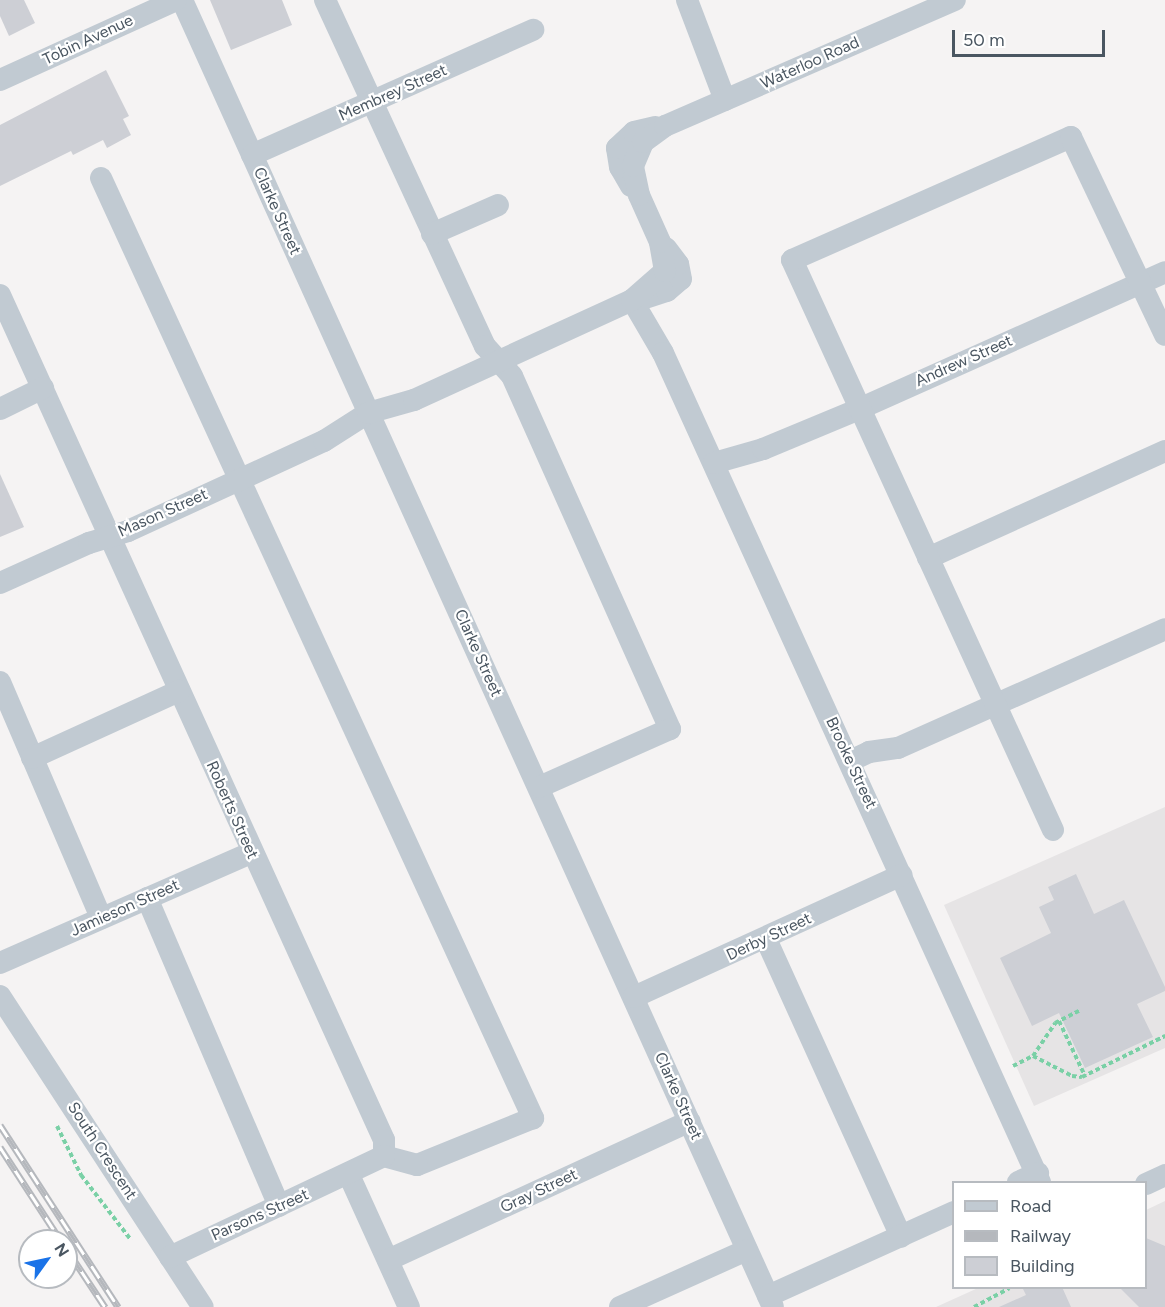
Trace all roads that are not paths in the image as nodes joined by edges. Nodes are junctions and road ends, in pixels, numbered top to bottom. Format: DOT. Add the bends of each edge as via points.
graph roads {
  1 [pos="176,0"];
  2 [pos="182,0"];
  3 [pos="325,0"];
  4 [pos="687,0"];
  5 [pos="955,0"];
  6 [pos="533,30"];
  7 [pos="0,80"];
  8 [pos="731,97"];
  9 [pos="371,102"];
  10 [pos="252,155"];
  11 [pos="101,178"];
  12 [pos="498,205"];
  13 [pos="432,234"];
  14 [pos="1165,272"];
  15 [pos="672,279"];
  16 [pos="1141,283"];
  17 [pos="0,295"];
  18 [pos="640,297"];
  19 [pos="1165,335"];
  20 [pos="498,362"];
  21 [pos="43,388"];
  22 [pos="859,408"];
  23 [pos="0,409"];
  24 [pos="371,419"];
  25 [pos="1165,451"];
  26 [pos="717,470"];
  27 [pos="238,479"];
  28 [pos="109,537"];
  29 [pos="928,558"];
  30 [pos="0,583"];
  31 [pos="1165,629"];
  32 [pos="0,682"];
  33 [pos="178,691"];
  34 [pos="995,704"];
  35 [pos="32,758"];
  36 [pos="853,768"];
  37 [pos="538,787"];
  38 [pos="1053,830"];
  39 [pos="251,853"];
  40 [pos="902,875"];
  41 [pos="147,898"];
  42 [pos="100,918"];
  43 [pos="766,939"];
  44 [pos="0,963"];
  45 [pos="0,996"];
  46 [pos="634,998"];
  47 [pos="690,1121"];
  48 [pos="384,1156"];
  49 [pos="350,1175"];
  50 [pos="1165,1175"];
  51 [pos="1032,1179"];
  52 [pos="1147,1184"];
  53 [pos="279,1206"];
  54 [pos="952,1213"];
  55 [pos="901,1237"];
  56 [pos="747,1250"];
  57 [pos="170,1257"];
  58 [pos="388,1260"];
  59 [pos="770,1301"];
  60 [pos="203,1307"];
  61 [pos="409,1307"];
  62 [pos="620,1307"];
  1 -- 7 [label="street, Tobin Avenue"];
  2 -- 10 [label="street, Clarke Street"];
  3 -- 9 [label="street"];
  4 -- 8 [label="street"];
  5 -- 8 [label="street, Waterloo Road"];
  6 -- 9 [label="street, Membrey Street"];
  8 -- 15 [label="street, Waterloo Road" via="665,126 643,142 635,155 639,195"];
  9 -- 10 [label="street, Membrey Street"];
  9 -- 13 [label="street"];
  10 -- 24 [label="street, Clarke Street"];
  11 -- 27 [label="street"];
  12 -- 13 [label="street"];
  13 -- 20 [label="street" via="485,346"];
  14 -- 16 [label="street, Andrew Street"];
  15 -- 18 [label="street, Mason Street"];
  16 -- 19 [label="street"];
  16 -- 22 [label="street, Andrew Street"];
  16 -- 22 [label="street" via="1071,137 792,260"];
  17 -- 21 [label="street, Roberts Street"];
  18 -- 20 [label="street, Mason Street"];
  18 -- 26 [label="street, Brooke Street"];
  20 -- 24 [label="street, Mason Street"];
  20 -- 37 [label="street" via="512,376 670,729"];
  21 -- 23 [label="street"];
  21 -- 28 [label="street, Roberts Street"];
  22 -- 26 [label="street, Andrew Street"];
  22 -- 29 [label="street"];
  24 -- 27 [label="street, Mason Street"];
  24 -- 37 [label="street, Clarke Street"];
  25 -- 29 [label="street"];
  26 -- 36 [label="street, Brooke Street"];
  27 -- 28 [label="street, Mason Street"];
  27 -- 48 [label="street" via="533,1118 417,1165"];
  28 -- 30 [label="street, Mason Street"];
  28 -- 33 [label="street, Roberts Street"];
  29 -- 34 [label="street"];
  31 -- 34 [label="street"];
  32 -- 35 [label="street"];
  33 -- 35 [label="street"];
  33 -- 39 [label="street, Roberts Street"];
  34 -- 36 [label="street" via="898,748 869,752"];
  34 -- 38 [label="street"];
  35 -- 42 [label="street"];
  36 -- 40 [label="street, Brooke Street"];
  37 -- 46 [label="street, Clarke Street"];
  39 -- 41 [label="street, Jamieson Street"];
  39 -- 48 [label="street, Roberts Street" via="384,1140"];
  40 -- 43 [label="street, Derby Street"];
  40 -- 51 [label="street, Brooke Street"];
  41 -- 42 [label="street, Jamieson Street"];
  41 -- 53 [label="street"];
  42 -- 44 [label="street, Jamieson Street"];
  43 -- 46 [label="street, Derby Street"];
  43 -- 55 [label="street"];
  45 -- 57 [label="street, South Crescent"];
  46 -- 47 [label="street, Clarke Street"];
  47 -- 56 [label="street, Clarke Street"];
  47 -- 58 [label="street, Gray Street"];
  48 -- 49 [label="street"];
  49 -- 53 [label="street, Parsons Street"];
  49 -- 58 [label="street"];
  50 -- 52 [label="street"];
  53 -- 57 [label="street, Parsons Street"];
  54 -- 55 [label="street"];
  55 -- 59 [label="street"];
  56 -- 59 [label="street, Clarke Street"];
  56 -- 62 [label="street"];
  57 -- 60 [label="street, South Crescent"];
  58 -- 61 [label="street"];
}
